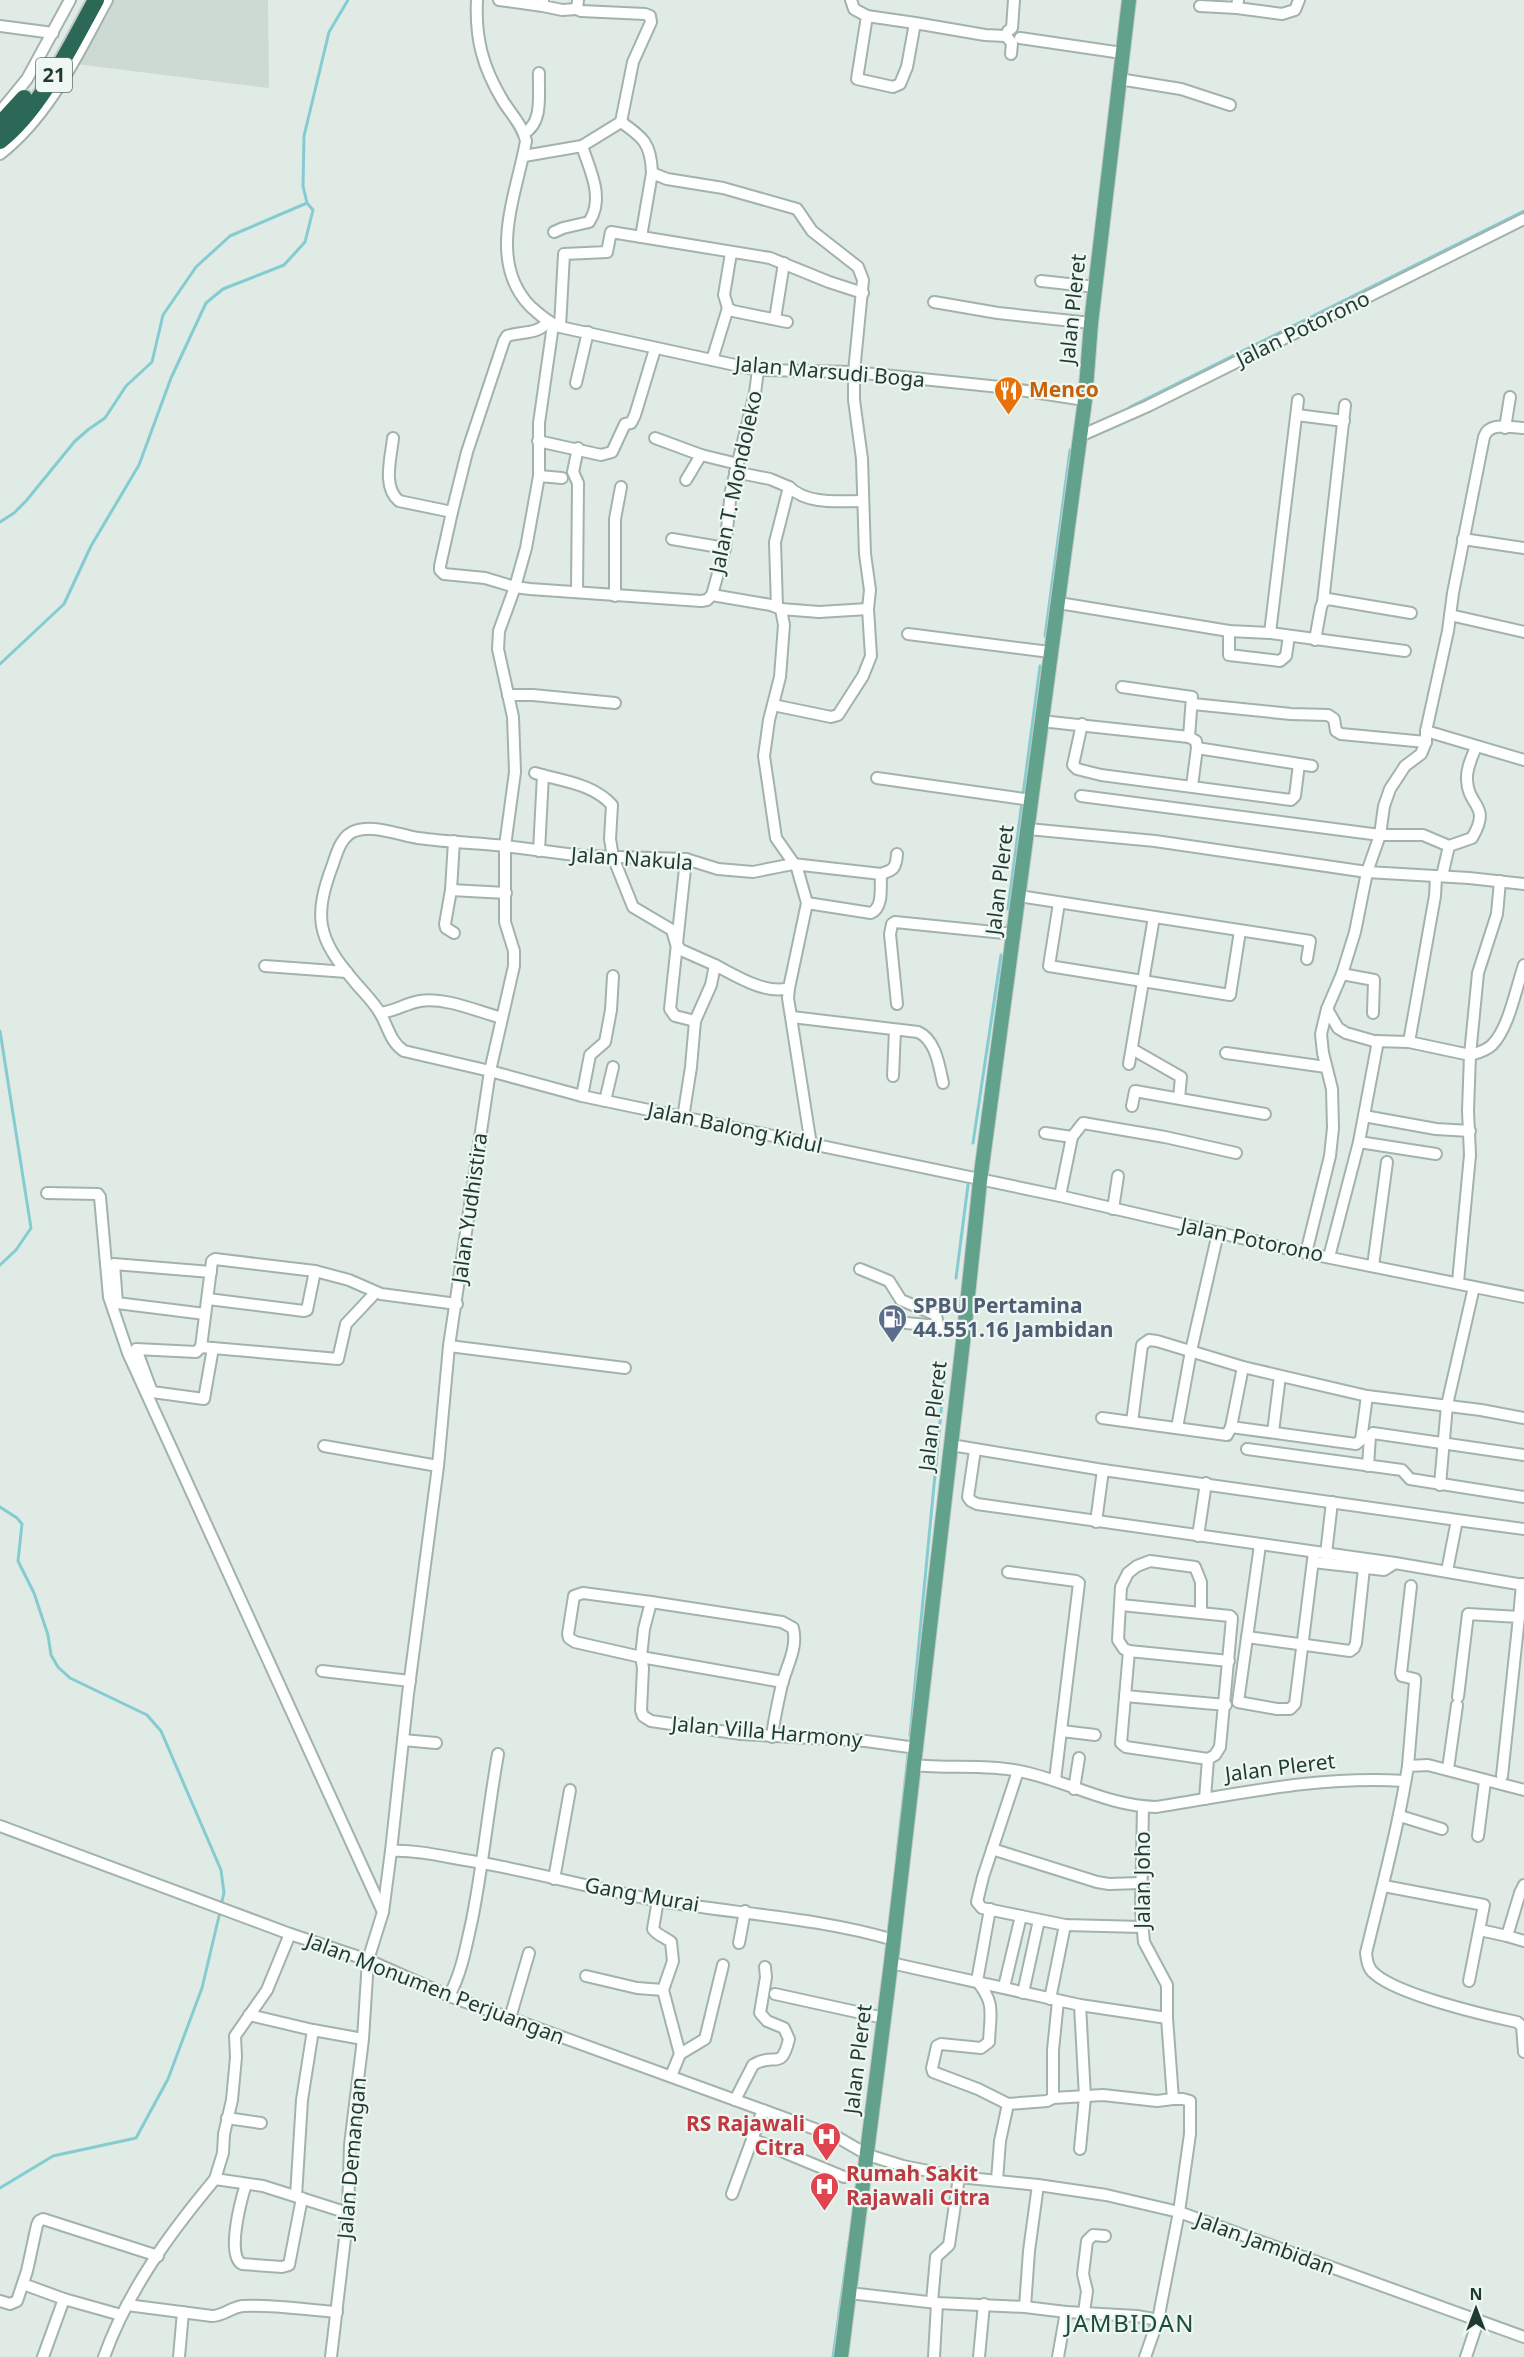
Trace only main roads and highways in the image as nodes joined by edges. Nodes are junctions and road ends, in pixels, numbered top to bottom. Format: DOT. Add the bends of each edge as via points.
graph roads {
  1 [pos="83,0"];
  2 [pos="96,0"];
  3 [pos="1129,0"];
  4 [pos="0,124"];
  5 [pos="0,141"];
  6 [pos="841,2357"];
  1 -- 4 [label="highway, 21" via="66,37 36,85"];
  2 -- 5 [label="highway, 21" via="44,92"];
  3 -- 6 [label="main road, Jalan Pleret" via="1085,400 980,1181 894,1940"];
}
